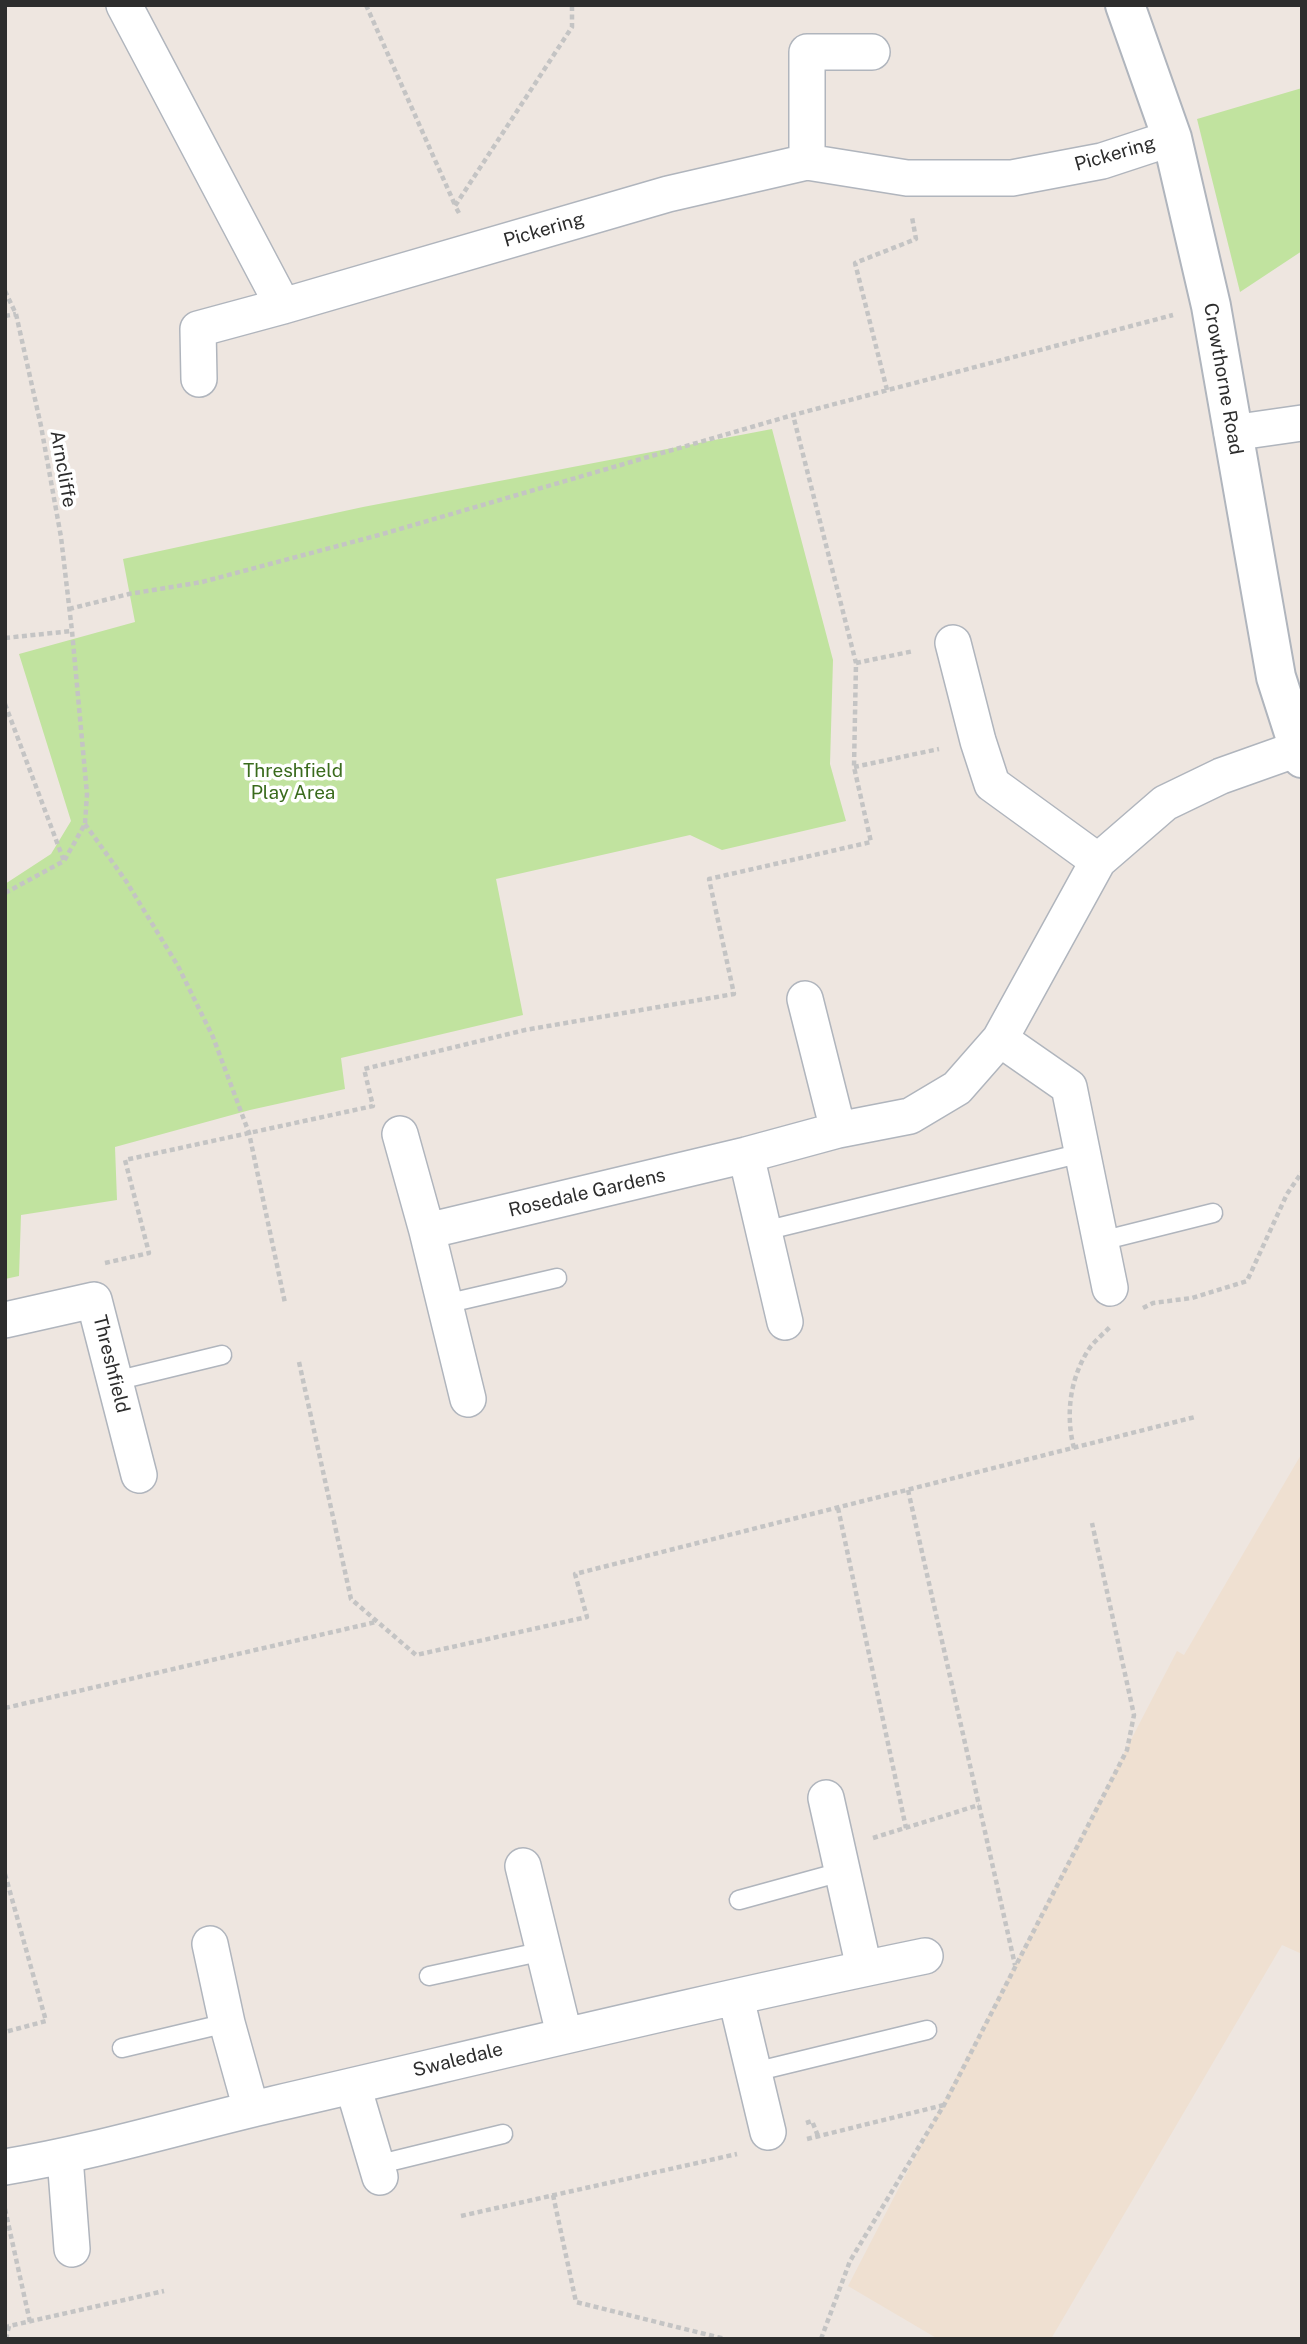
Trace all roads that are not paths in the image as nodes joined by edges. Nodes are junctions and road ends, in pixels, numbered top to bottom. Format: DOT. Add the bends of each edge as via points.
graph roads {
  1 [pos="124,5"];
  2 [pos="1125,5"];
  3 [pos="872,52"];
  4 [pos="1172,138"];
  5 [pos="807,162"];
  6 [pos="283,306"];
  7 [pos="199,379"];
  8 [pos="1302,424"];
  9 [pos="1232,433"];
  10 [pos="953,643"];
  11 [pos="1300,753"];
  12 [pos="1098,861"];
  13 [pos="804,999"];
  14 [pos="1000,1039"];
  15 [pos="838,1130"];
  16 [pos="400,1134"];
  17 [pos="1082,1153"];
  18 [pos="746,1155"];
  19 [pos="1213,1213"];
  20 [pos="427,1231"];
  21 [pos="764,1231"];
  22 [pos="1101,1241"];
  23 [pos="557,1278"];
  24 [pos="445,1304"];
  25 [pos="1113,1305"];
  26 [pos="5,1320"];
  27 [pos="785,1322"];
  28 [pos="222,1355"];
  29 [pos="115,1381"];
  30 [pos="468,1399"];
  31 [pos="139,1475"];
  32 [pos="826,1798"];
  33 [pos="839,1861"];
  34 [pos="523,1866"];
  35 [pos="738,1900"];
  36 [pos="210,1944"];
  37 [pos="544,1951"];
  38 [pos="925,1956"];
  39 [pos="864,1968"];
  40 [pos="429,1976"];
  41 [pos="736,1998"];
  42 [pos="227,2023"];
  43 [pos="927,2030"];
  44 [pos="564,2034"];
  45 [pos="122,2048"];
  46 [pos="754,2072"];
  47 [pos="353,2086"];
  48 [pos="251,2109"];
  49 [pos="768,2132"];
  50 [pos="503,2134"];
  51 [pos="65,2157"];
  52 [pos="5,2167"];
  53 [pos="378,2171"];
  54 [pos="72,2249"];
  1 -- 6 [label="street"];
  2 -- 4 [label="street, Crowthorne Road"];
  3 -- 5 [label="street" via="807,52"];
  4 -- 5 [label="street, Pickering" via="1102,161 1012,178 907,178"];
  4 -- 9 [label="street, Crowthorne Road" via="1211,306"];
  5 -- 6 [label="street, Pickering" via="668,194"];
  6 -- 7 [label="street, Pickering" via="198,329"];
  8 -- 9 [label="street"];
  9 -- 11 [label="street, Crowthorne Road" via="1276,677"];
  10 -- 12 [label="street" via="992,784"];
  11 -- 12 [label="street, Rosedale Gardens" via="1221,776 1164,803"];
  12 -- 14 [label="street, Rosedale Gardens"];
  13 -- 15 [label="street"];
  14 -- 15 [label="street, Rosedale Gardens" via="957,1088 910,1116"];
  14 -- 17 [label="street" via="1069,1087"];
  15 -- 18 [label="street, Rosedale Gardens"];
  16 -- 20 [label="street"];
  17 -- 21 [label="lane"];
  17 -- 22 [label="street"];
  18 -- 20 [label="street, Rosedale Gardens"];
  18 -- 21 [label="street"];
  19 -- 22 [label="lane"];
  20 -- 24 [label="street"];
  21 -- 27 [label="street"];
  22 -- 25 [label="street"];
  23 -- 24 [label="lane"];
  24 -- 30 [label="street"];
  26 -- 29 [label="street, Threshfield" via="94,1300"];
  28 -- 29 [label="lane"];
  29 -- 31 [label="street, Threshfield"];
  32 -- 33 [label="street"];
  33 -- 35 [label="lane"];
  33 -- 39 [label="street"];
  34 -- 37 [label="street"];
  36 -- 42 [label="street"];
  37 -- 40 [label="lane"];
  37 -- 44 [label="street"];
  38 -- 39 [label="street, Swaledale"];
  39 -- 41 [label="street, Swaledale"];
  41 -- 44 [label="street, Swaledale"];
  41 -- 46 [label="street"];
  42 -- 45 [label="lane"];
  42 -- 48 [label="street"];
  43 -- 46 [label="lane"];
  44 -- 47 [label="street, Swaledale"];
  46 -- 49 [label="street"];
  47 -- 48 [label="street, Swaledale"];
  47 -- 53 [label="street"];
  48 -- 51 [label="street, Swaledale"];
  50 -- 53 [label="lane"];
  51 -- 52 [label="street, Swaledale"];
  51 -- 54 [label="street"];
}
